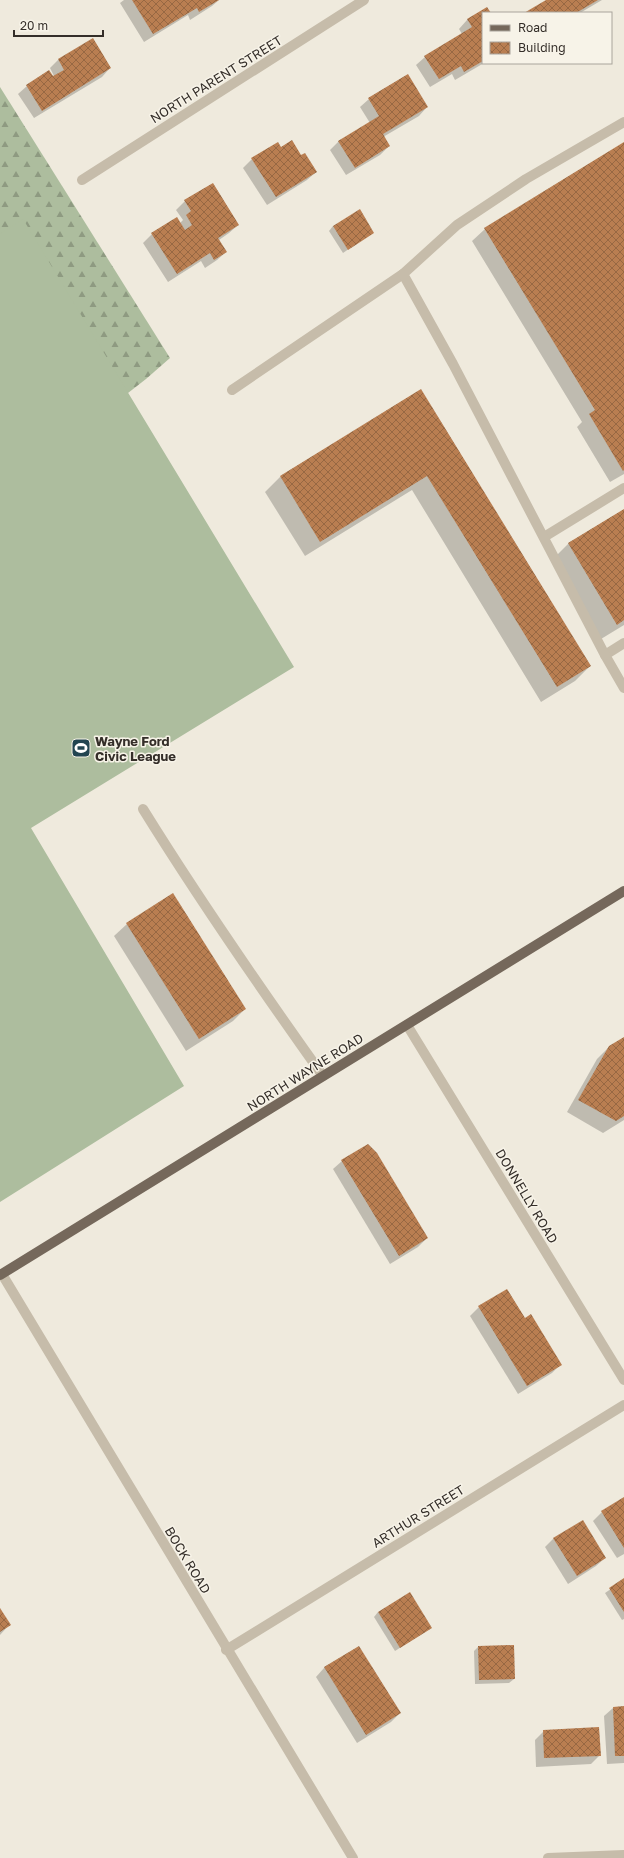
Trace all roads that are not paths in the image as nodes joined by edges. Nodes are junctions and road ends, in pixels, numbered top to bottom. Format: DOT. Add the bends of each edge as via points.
graph roads {
  1 [pos="364,0"];
  2 [pos="624,122"];
  3 [pos="82,180"];
  4 [pos="403,274"];
  5 [pos="232,390"];
  6 [pos="624,488"];
  7 [pos="544,537"];
  8 [pos="624,643"];
  9 [pos="605,655"];
  10 [pos="624,688"];
  11 [pos="143,809"];
  12 [pos="624,891"];
  13 [pos="407,1025"];
  14 [pos="323,1076"];
  15 [pos="1,1275"];
  16 [pos="624,1380"];
  17 [pos="624,1405"];
  18 [pos="226,1650"];
  19 [pos="624,1854"];
  20 [pos="353,1858"];
  21 [pos="548,1858"];
  1 -- 3 [label="street, NORTH PARENT STREET"];
  2 -- 4 [label="street" via="526,179 456,225"];
  4 -- 5 [label="street"];
  4 -- 7 [label="street"];
  6 -- 7 [label="street"];
  7 -- 9 [label="street"];
  8 -- 9 [label="street"];
  9 -- 10 [label="street"];
  11 -- 14 [label="street" via="249,973"];
  12 -- 13 [label="main road, NORTH WAYNE ROAD"];
  13 -- 14 [label="main road, NORTH WAYNE ROAD"];
  13 -- 16 [label="street, DONNELLY ROAD"];
  14 -- 15 [label="main road, NORTH WAYNE ROAD"];
  15 -- 18 [label="street, BOCK ROAD" via="39,1334"];
  17 -- 18 [label="street, ARTHUR STREET"];
  18 -- 20 [label="street, BOCK ROAD"];
  19 -- 21 [label="street"];
}
